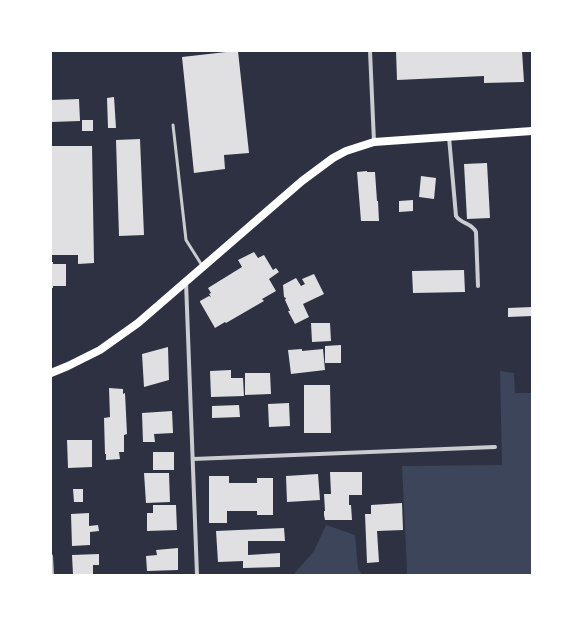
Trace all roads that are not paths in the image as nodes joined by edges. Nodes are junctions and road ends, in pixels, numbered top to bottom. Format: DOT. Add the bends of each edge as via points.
graph roads {
  1 [pos="370,51"];
  2 [pos="173,125"];
  3 [pos="532,131"];
  4 [pos="449,137"];
  5 [pos="374,142"];
  6 [pos="203,267"];
  7 [pos="186,282"];
  8 [pos="478,286"];
  9 [pos="51,373"];
  10 [pos="495,447"];
  11 [pos="193,459"];
  12 [pos="51,556"];
  13 [pos="52,575"];
  14 [pos="197,575"];
  1 -- 5 [label="street"];
  2 -- 6 [label="lane" via="186,240"];
  3 -- 4 [label="main road"];
  4 -- 5 [label="main road"];
  4 -- 8 [label="street" via="456,216 472,226 476,232"];
  5 -- 6 [label="main road" via="346,151 316,169"];
  6 -- 7 [label="main road"];
  7 -- 9 [label="main road" via="118,338 100,350"];
  7 -- 11 [label="street"];
  10 -- 11 [label="street"];
  11 -- 14 [label="street"];
  12 -- 13 [label="street"];
}
